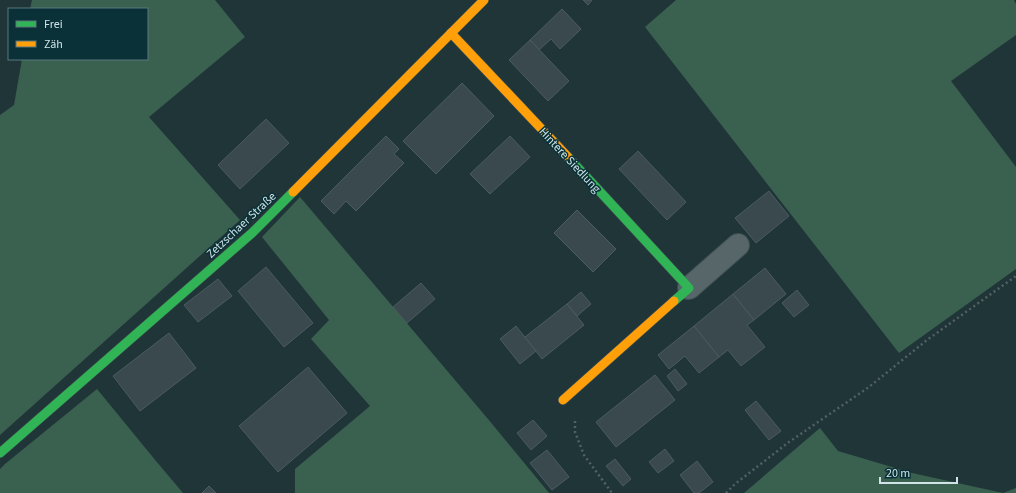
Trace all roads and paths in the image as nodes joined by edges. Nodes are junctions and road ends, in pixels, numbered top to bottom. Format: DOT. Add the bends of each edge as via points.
graph roads {
  1 [pos="484,0"];
  2 [pos="451,33"];
  3 [pos="738,245"];
  4 [pos="1016,276"];
  5 [pos="688,288"];
  6 [pos="566,398"];
  7 [pos="0,453"];
  8 [pos="612,493"];
  9 [pos="726,493"];
  1 -- 2 [label="street, Zetzschaer Straße"];
  2 -- 5 [label="street, Hintere Siedlung"];
  2 -- 7 [label="street, Zetzschaer Straße" via="252,233"];
  3 -- 5 [label="street"];
  4 -- 9 [label="path" via="927,340 869,387 789,442"];
  5 -- 6 [label="street"];
  6 -- 8 [label="path" via="575,412 574,432 584,455"];
}
